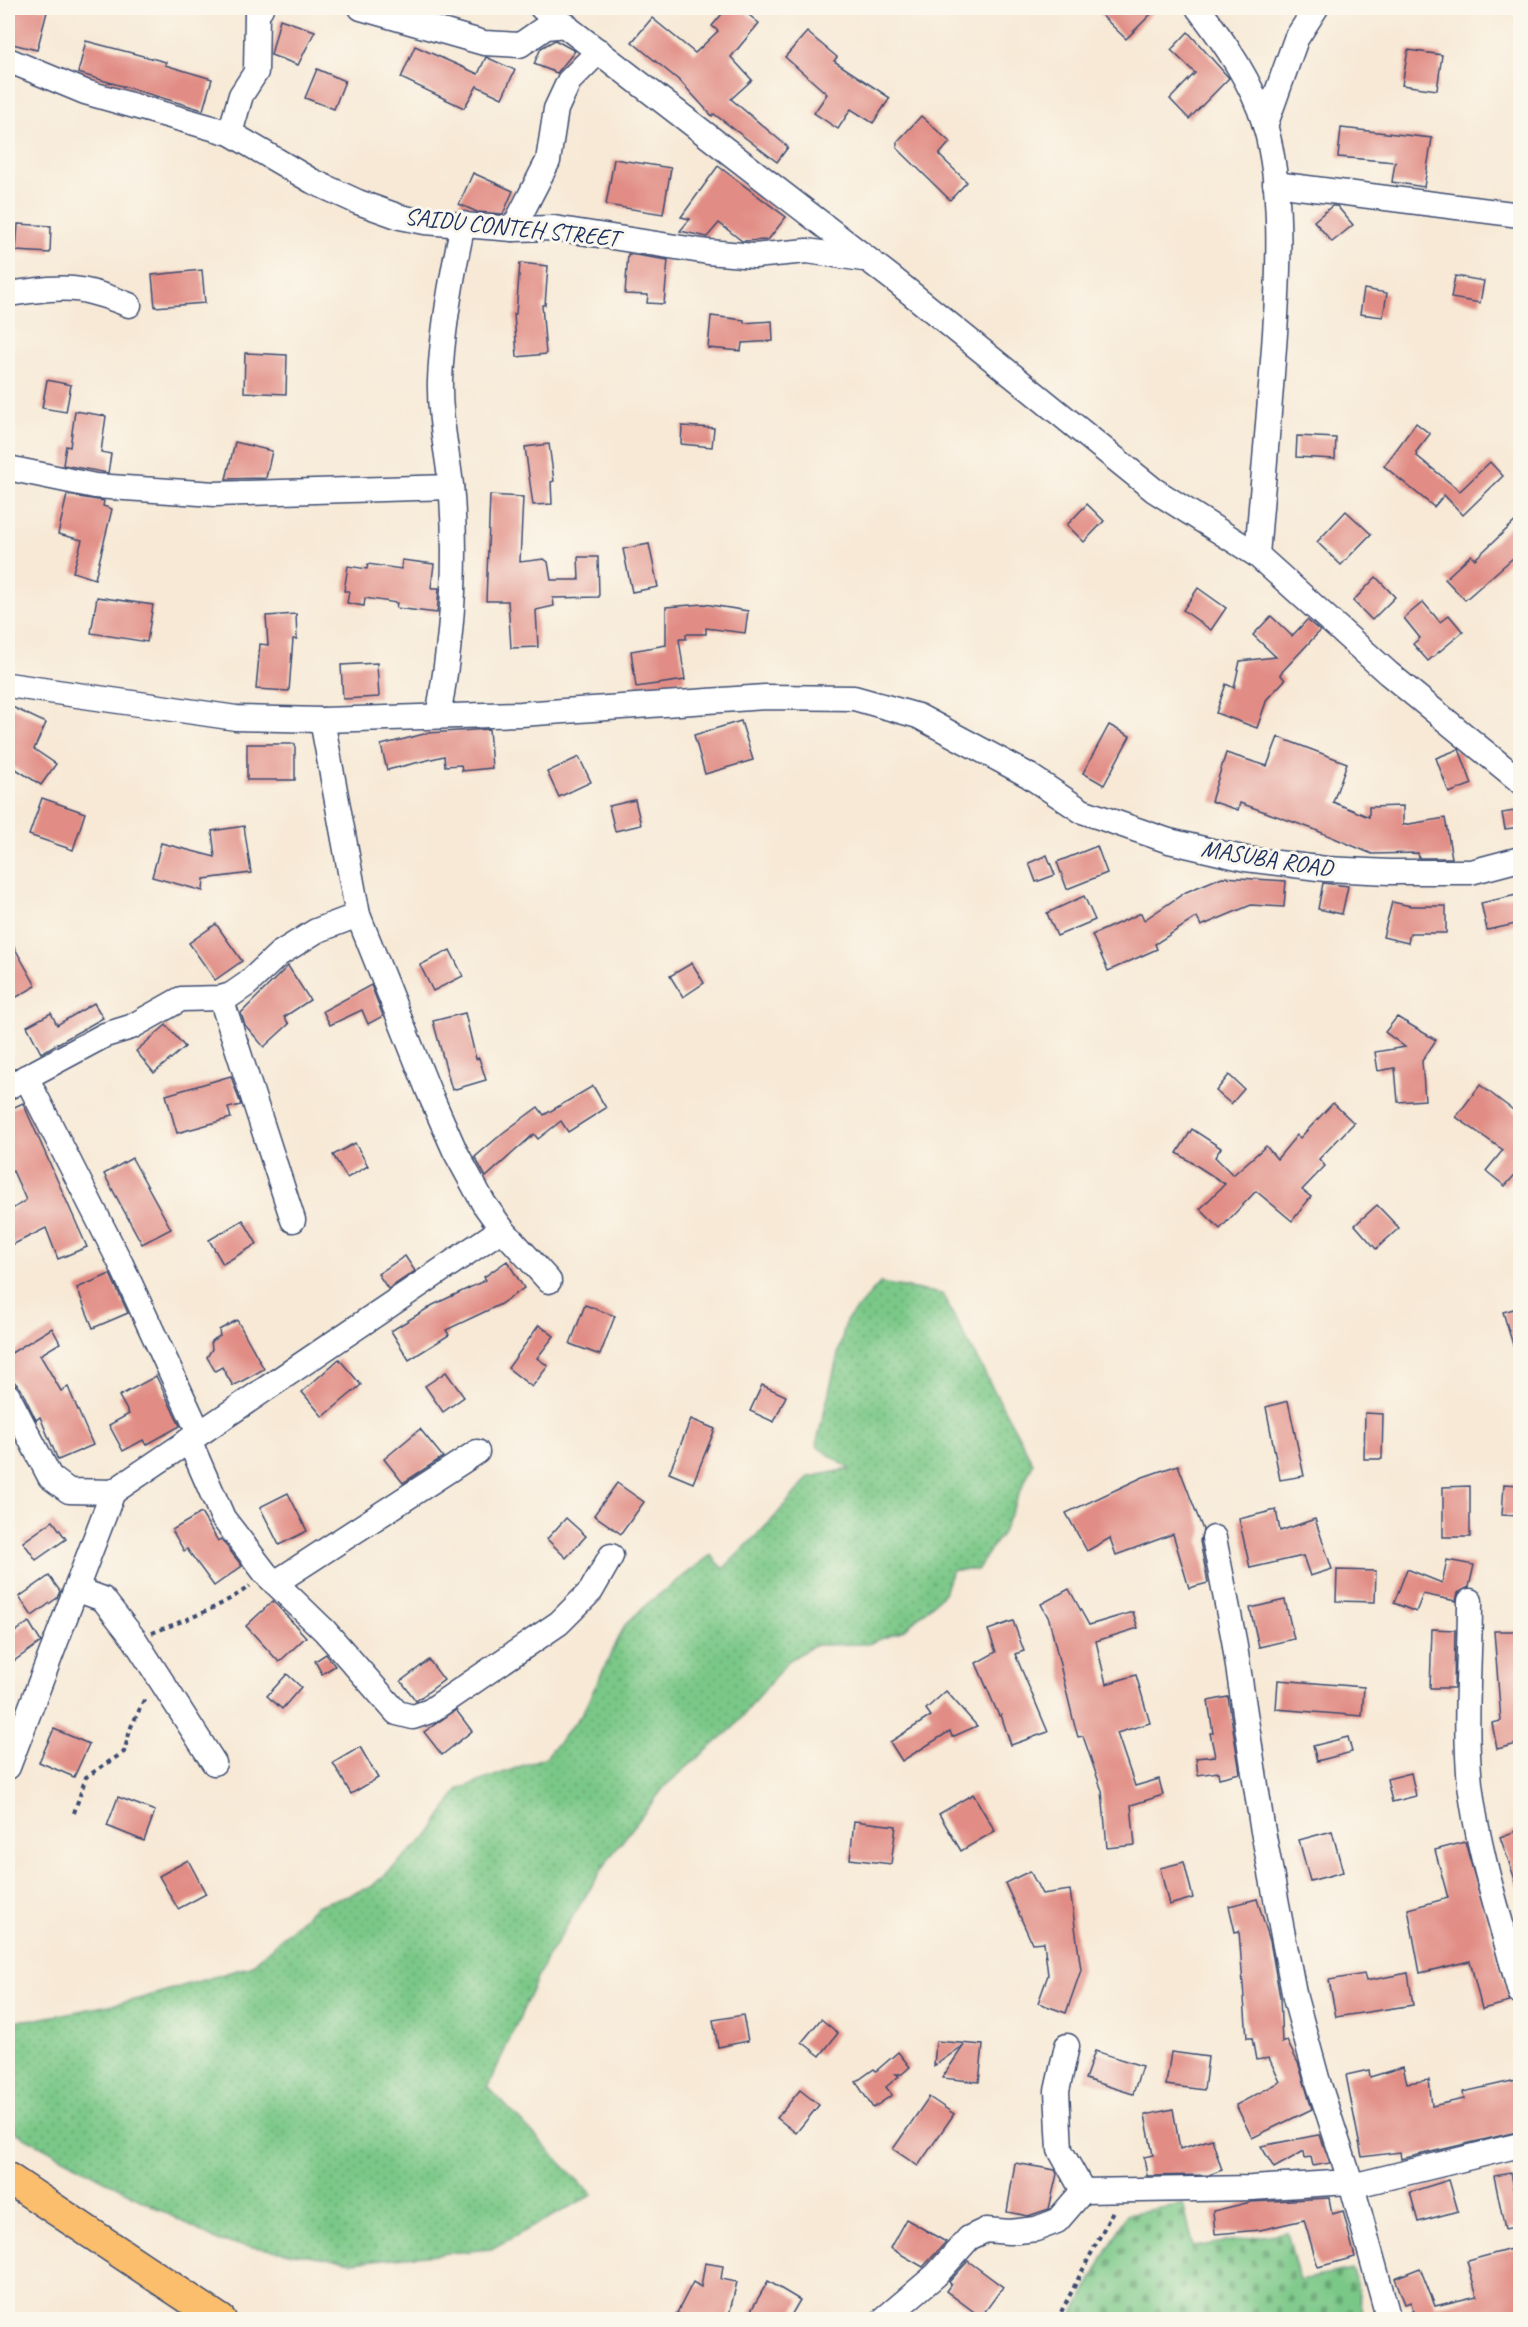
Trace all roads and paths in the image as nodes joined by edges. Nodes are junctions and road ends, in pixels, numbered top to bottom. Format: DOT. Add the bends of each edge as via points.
graph roads {
  1 [pos="261,8"];
  2 [pos="360,8"];
  3 [pos="542,8"];
  4 [pos="1198,8"];
  5 [pos="1316,8"];
  6 [pos="566,25"];
  7 [pos="599,51"];
  8 [pos="8,60"];
  9 [pos="1265,126"];
  10 [pos="230,133"];
  11 [pos="1275,184"];
  12 [pos="1521,215"];
  13 [pos="463,224"];
  14 [pos="513,229"];
  15 [pos="867,259"];
  16 [pos="8,294"];
  17 [pos="129,304"];
  18 [pos="8,468"];
  19 [pos="451,487"];
  20 [pos="1257,555"];
  21 [pos="8,684"];
  22 [pos="438,716"];
  23 [pos="322,720"];
  24 [pos="1521,781"];
  25 [pos="1521,859"];
  26 [pos="358,915"];
  27 [pos="221,998"];
  28 [pos="17,1082"];
  29 [pos="293,1220"];
  30 [pos="502,1229"];
  31 [pos="549,1281"];
  32 [pos="8,1395"];
  33 [pos="194,1437"];
  34 [pos="477,1452"];
  35 [pos="113,1492"];
  36 [pos="1214,1538"];
  37 [pos="611,1556"];
  38 [pos="270,1579"];
  39 [pos="76,1588"];
  40 [pos="1470,1601"];
  41 [pos="135,1640"];
  42 [pos="157,1674"];
  43 [pos="214,1763"];
  44 [pos="8,1767"];
  45 [pos="74,1813"];
  46 [pos="1521,1992"];
  47 [pos="1067,2046"];
  48 [pos="1521,2145"];
  49 [pos="8,2178"];
  50 [pos="1351,2184"];
  51 [pos="1124,2189"];
  52 [pos="1083,2191"];
  53 [pos="221,2319"];
  54 [pos="883,2319"];
  55 [pos="1057,2319"];
  56 [pos="1389,2319"];
  1 -- 10 [label="street" via="257,14 256,72 241,95"];
  2 -- 6 [label="street" via="484,43 520,45 546,27"];
  3 -- 6 [label="street"];
  4 -- 9 [label="street" via="1224,41"];
  5 -- 9 [label="street" via="1296,39"];
  6 -- 7 [label="street"];
  7 -- 14 [label="street" via="569,81 556,109 548,161"];
  7 -- 15 [label="street"];
  8 -- 10 [label="street, SAIDU CONTEH STREET" via="85,92"];
  9 -- 11 [label="street"];
  10 -- 13 [label="street, SAIDU CONTEH STREET" via="312,181 358,202 400,217"];
  11 -- 12 [label="street"];
  11 -- 20 [label="street" via="1280,256"];
  13 -- 14 [label="street, SAIDU CONTEH STREET"];
  13 -- 19 [label="street" via="450,289 440,383"];
  14 -- 15 [label="street, SAIDU CONTEH STREET" via="554,228 754,256 807,251"];
  15 -- 20 [label="street" via="1154,490"];
  16 -- 17 [label="street" via="57,286 91,290"];
  18 -- 19 [label="street" via="95,486 216,494"];
  19 -- 22 [label="street" via="454,578"];
  20 -- 24 [label="street" via="1388,673"];
  21 -- 23 [label="street, MASUBA ROAD" via="236,718"];
  22 -- 23 [label="street, MASUBA ROAD"];
  22 -- 25 [label="street, MASUBA ROAD" via="765,697 854,698 918,716 1028,775 1082,811 1169,841 1246,859 1390,872 1471,872"];
  23 -- 26 [label="street"];
  26 -- 27 [label="street" via="315,932 279,954 247,984"];
  26 -- 30 [label="street" via="455,1151"];
  27 -- 28 [label="street" via="181,999"];
  27 -- 29 [label="street"];
  28 -- 33 [label="street" via="121,1264"];
  30 -- 31 [label="street"];
  30 -- 33 [label="street"];
  32 -- 35 [label="street" via="51,1477 69,1491"];
  33 -- 35 [label="street"];
  33 -- 38 [label="street" via="223,1518"];
  34 -- 38 [label="street"];
  35 -- 39 [label="street"];
  36 -- 50 [label="street" via="1262,1826 1296,1998"];
  37 -- 38 [label="street" via="591,1591 559,1623 430,1711 413,1717 397,1713 325,1631"];
  38 -- 41 [label="path" via="229,1602"];
  39 -- 41 [label="street" via="103,1599"];
  39 -- 44 [label="street"];
  40 -- 46 [label="street" via="1470,1783 1479,1837"];
  41 -- 42 [label="street"];
  42 -- 43 [label="street"];
  42 -- 45 [label="path" via="131,1727 124,1752 86,1777"];
  47 -- 52 [label="street" via="1057,2091 1060,2150"];
  48 -- 50 [label="street"];
  49 -- 53 [label="main road"];
  50 -- 51 [label="street"];
  50 -- 56 [label="street"];
  51 -- 52 [label="street"];
  51 -- 55 [label="path"];
  52 -- 54 [label="street" via="1057,2221 1036,2229 986,2230 969,2238 936,2275"];
}
